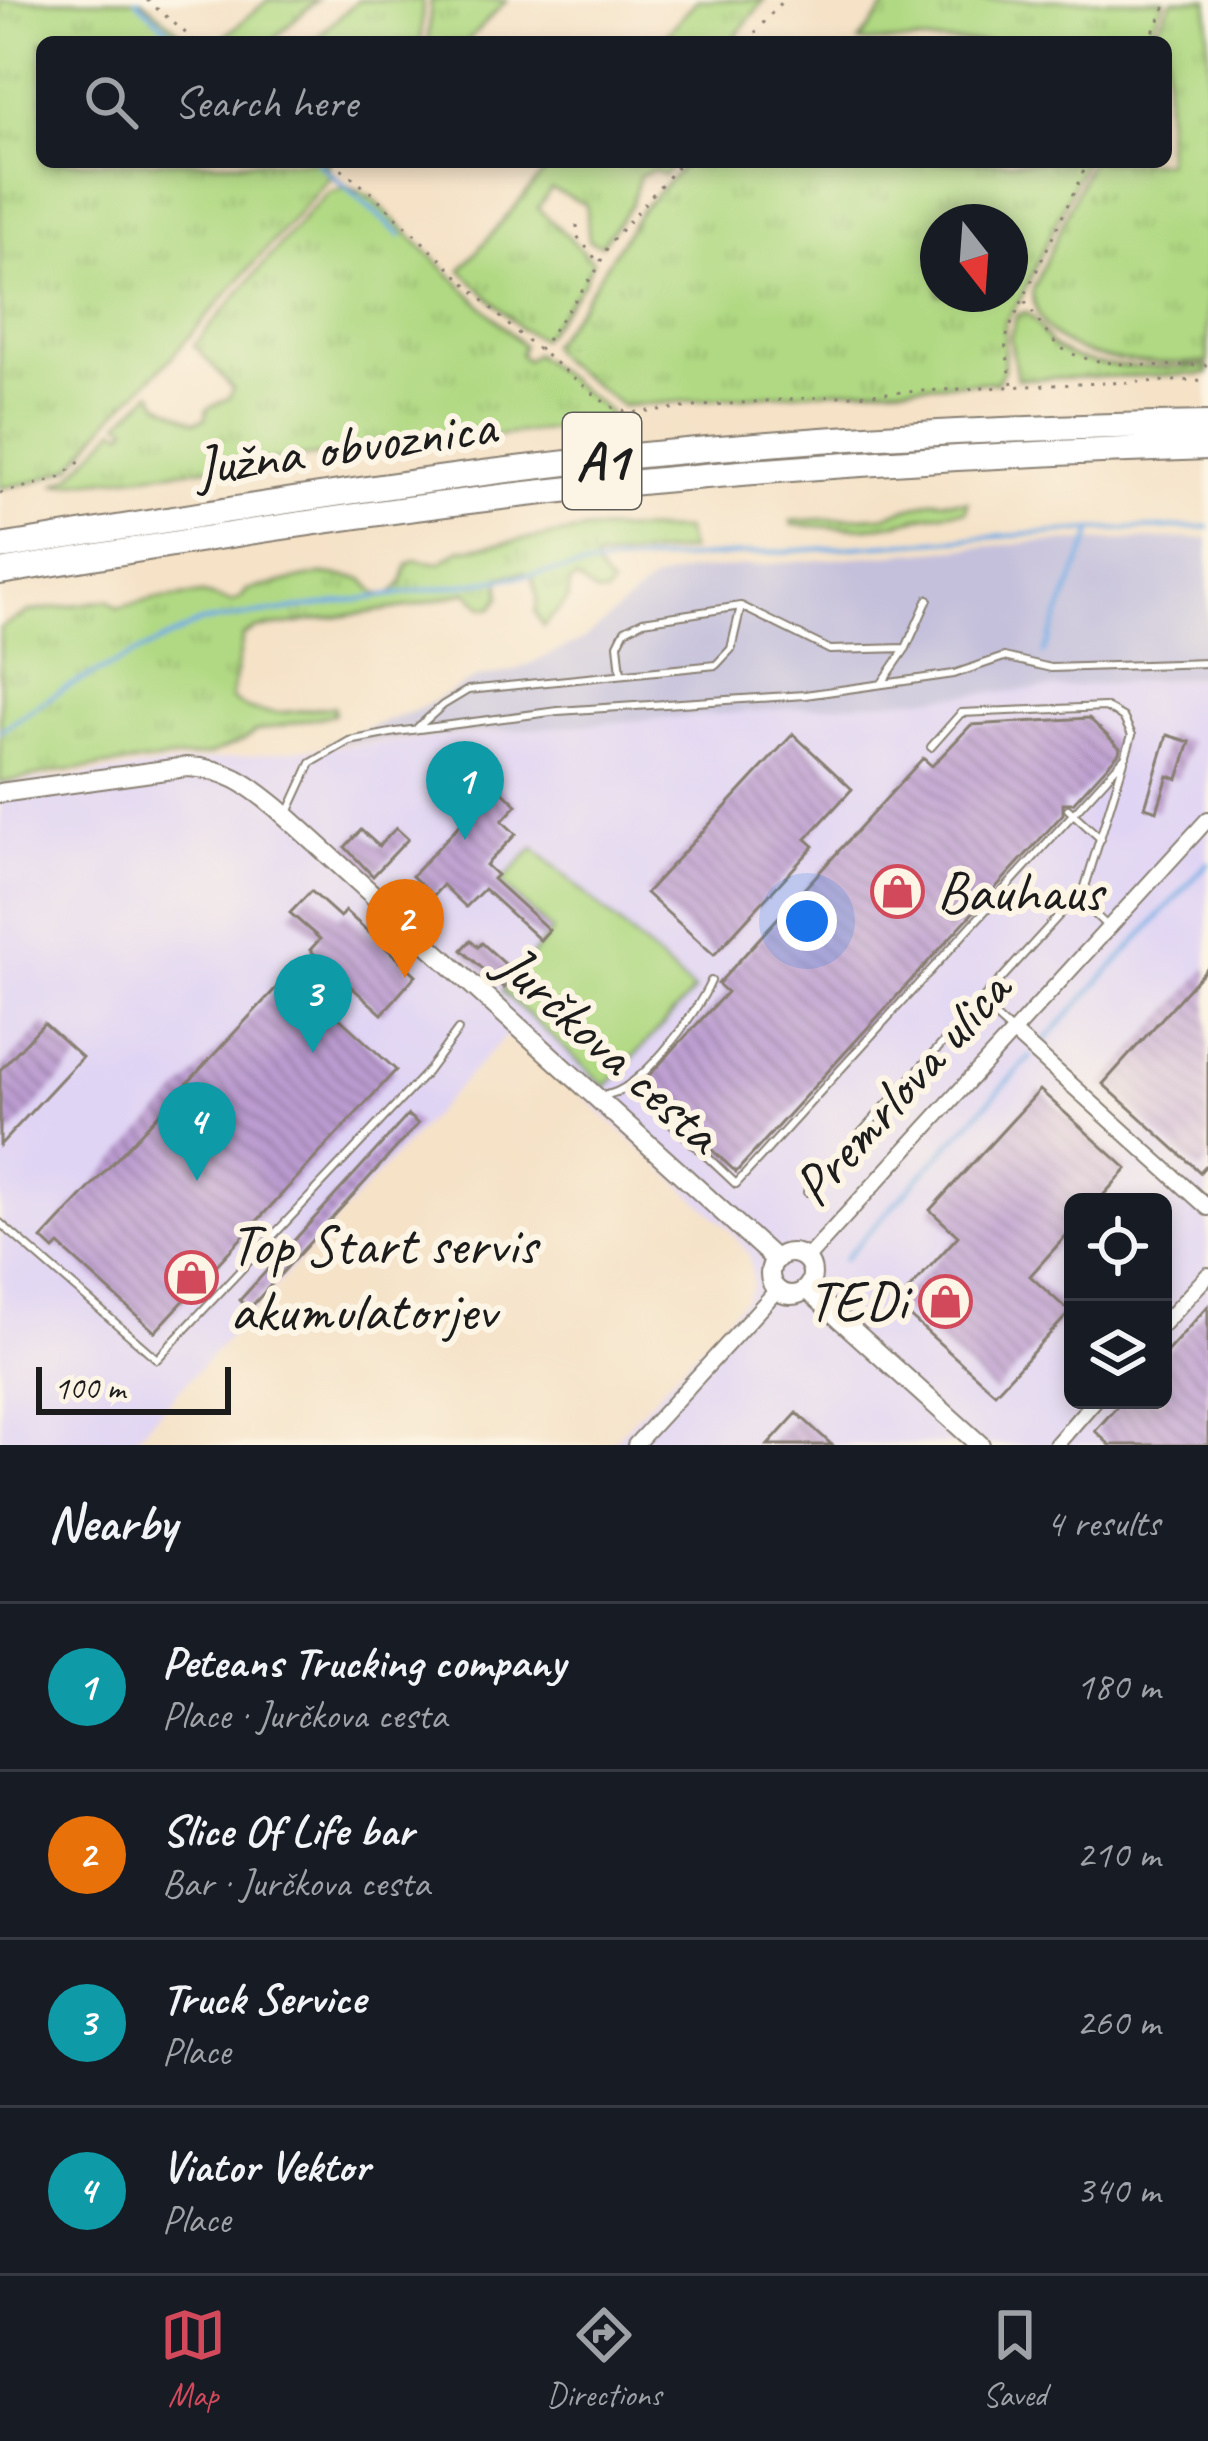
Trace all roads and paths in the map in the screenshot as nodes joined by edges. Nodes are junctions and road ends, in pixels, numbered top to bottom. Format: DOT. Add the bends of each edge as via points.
graph roads {
  1 [pos="147,0"];
  2 [pos="783,0"];
  3 [pos="1169,0"];
  4 [pos="189,36"];
  5 [pos="752,36"];
  6 [pos="1151,36"];
  7 [pos="340,168"];
  8 [pos="676,168"];
  9 [pos="1085,168"];
  10 [pos="577,224"];
  11 [pos="600,264"];
  12 [pos="1028,292"];
  13 [pos="1028,306"];
  14 [pos="1019,312"];
  15 [pos="539,350"];
  16 [pos="1208,365"];
  17 [pos="1208,380"];
  18 [pos="1012,386"];
  19 [pos="1208,424"];
  20 [pos="1208,447"];
  21 [pos="82,460"];
  22 [pos="0,493"];
  23 [pos="0,547"];
  24 [pos="0,572"];
  25 [pos="928,599"];
  26 [pos="741,606"];
  27 [pos="906,648"];
  28 [pos="1208,663"];
  29 [pos="621,673"];
  30 [pos="882,682"];
  31 [pos="416,729"];
  32 [pos="931,747"];
  33 [pos="1128,754"];
  34 [pos="0,793"];
  35 [pos="1071,811"];
  36 [pos="286,817"];
  37 [pos="1208,819"];
  38 [pos="1101,839"];
  39 [pos="1077,897"];
  40 [pos="1108,927"];
  41 [pos="710,981"];
  42 [pos="980,1004"];
  43 [pos="458,1030"];
  44 [pos="1013,1033"];
  45 [pos="631,1084"];
  46 [pos="595,1094"];
  47 [pos="807,1192"];
  48 [pos="1206,1201"];
  49 [pos="0,1223"];
  50 [pos="806,1259"];
  51 [pos="776,1260"];
  52 [pos="1208,1275"];
  53 [pos="807,1288"];
  54 [pos="777,1290"];
  55 [pos="1172,1314"];
  56 [pos="1087,1409"];
  57 [pos="1056,1443"];
  58 [pos="635,1445"];
  59 [pos="980,1445"];
  1 -- 4 [label="path"];
  2 -- 5 [label="path"];
  3 -- 6 [label="path"];
  7 -- 15 [label="path"];
  8 -- 11 [label="path"];
  9 -- 12 [label="path"];
  10 -- 11 [label="path"];
  11 -- 15 [label="path"];
  13 -- 16 [label="path" via="1061,348 1078,356"];
  14 -- 18 [label="path" via="1005,343"];
  15 -- 18 [label="path" via="628,413"];
  17 -- 18 [label="path"];
  19 -- 23 [label="highway, Južna obvoznica / A1" via="1046,427 489,472"];
  20 -- 24 [label="highway, Južna obvoznica / A1" via="653,481 236,533"];
  21 -- 22 [label="path" via="58,479"];
  25 -- 27 [label="lane"];
  26 -- 27 [label="lane" via="830,650"];
  26 -- 29 [label="lane" via="728,656 716,665"];
  26 -- 29 [label="lane" via="625,630"];
  27 -- 30 [label="lane"];
  28 -- 30 [label="lane" via="1052,668 1004,657 954,674"];
  29 -- 31 [label="lane" via="468,690"];
  30 -- 31 [label="lane"];
  31 -- 36 [label="lane" via="349,741 310,763"];
  32 -- 33 [label="lane" via="962,713 1105,707 1127,722"];
  33 -- 35 [label="lane"];
  33 -- 38 [label="lane"];
  34 -- 36 [label="street, Jurčkova cesta" via="211,768 248,785"];
  35 -- 38 [label="lane"];
  35 -- 45 [label="lane" via="736,1184"];
  36 -- 46 [label="street, Jurčkova cesta"];
  37 -- 40 [label="street, Premrlova ulica"];
  38 -- 39 [label="lane"];
  39 -- 40 [label="lane"];
  39 -- 42 [label="lane"];
  40 -- 44 [label="street, Premrlova ulica"];
  41 -- 45 [label="lane" via="694,1012"];
  42 -- 44 [label="lane"];
  42 -- 47 [label="lane"];
  43 -- 49 [label="lane" via="158,1359"];
  44 -- 48 [label="street"];
  44 -- 50 [label="street, Premrlova ulica"];
  45 -- 46 [label="lane" via="615,1095"];
  46 -- 51 [label="street, Jurčkova cesta"];
  50 -- 51 [label="street" via="791,1253"];
  50 -- 53 [label="street"];
  51 -- 54 [label="street" via="770,1275"];
  52 -- 55 [label="street"];
  53 -- 54 [label="street"];
  53 -- 59 [label="street"];
  54 -- 58 [label="street"];
  56 -- 57 [label="street"];
}
